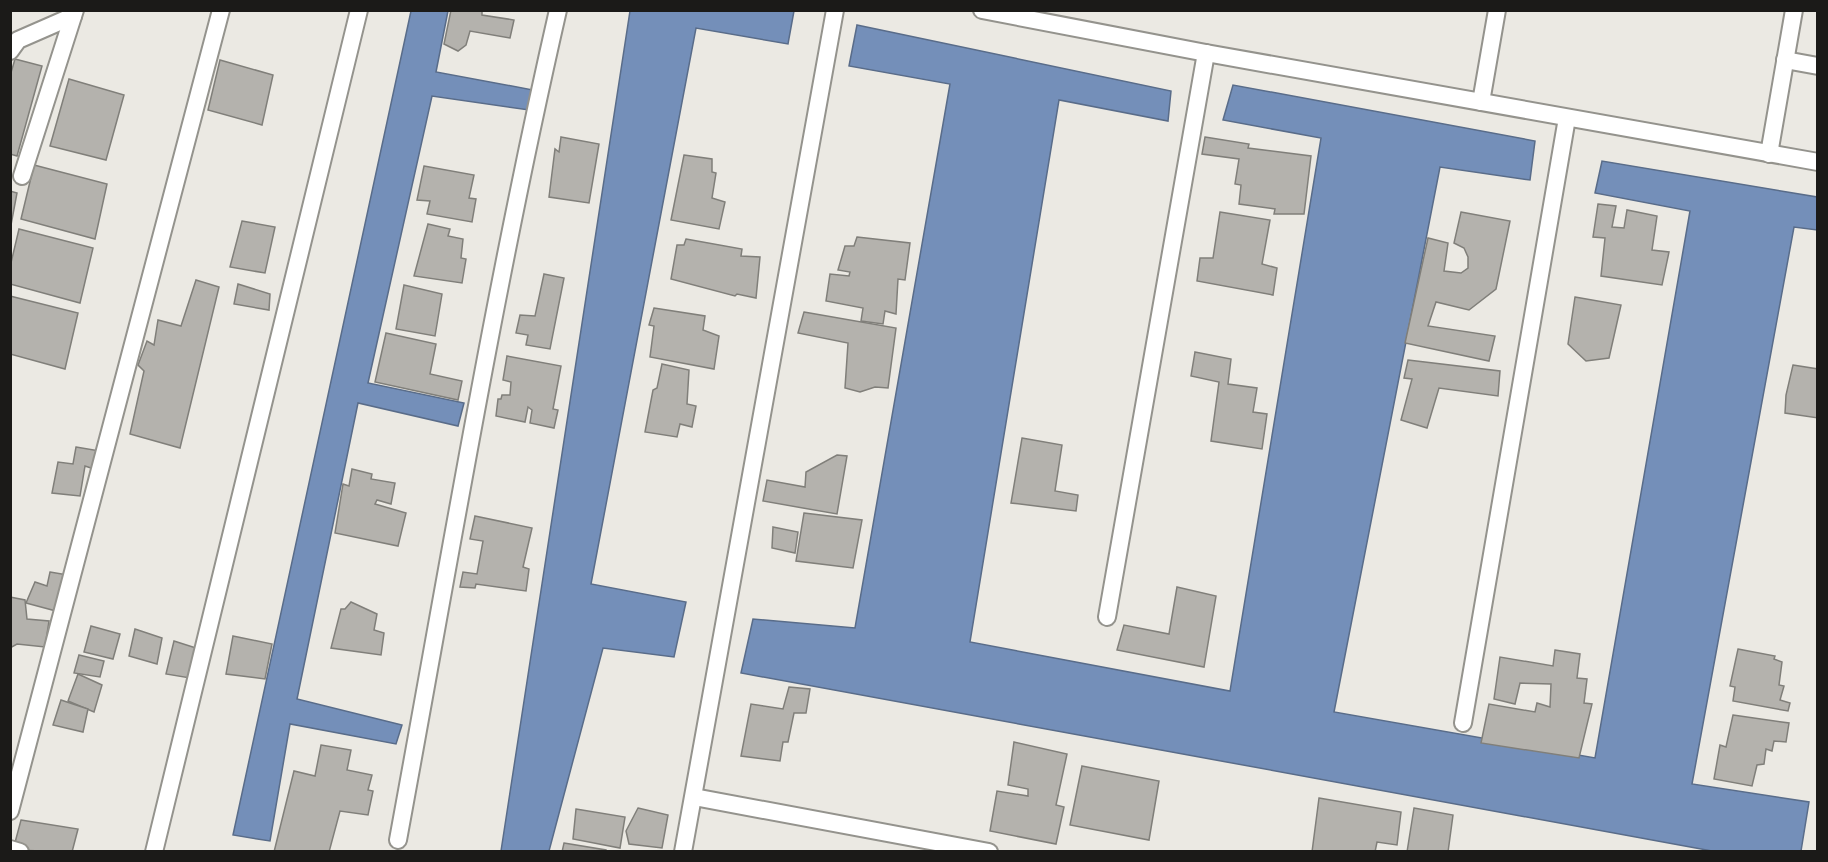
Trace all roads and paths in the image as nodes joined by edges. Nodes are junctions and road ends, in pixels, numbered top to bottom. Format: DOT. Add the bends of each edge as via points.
graph roads {
  1 [pos="221,10"];
  2 [pos="359,10"];
  3 [pos="558,10"];
  4 [pos="835,10"];
  5 [pos="982,10"];
  6 [pos="1497,10"];
  7 [pos="1794,10"];
  8 [pos="74,13"];
  9 [pos="10,51"];
  10 [pos="1206,53"];
  11 [pos="1785,60"];
  12 [pos="1818,66"];
  13 [pos="1481,102"];
  14 [pos="1567,118"];
  15 [pos="1769,154"];
  16 [pos="1818,162"];
  17 [pos="22,176"];
  18 [pos="1107,617"];
  19 [pos="1463,723"];
  20 [pos="694,797"];
  21 [pos="10,811"];
  22 [pos="398,840"];
  23 [pos="10,849"];
  24 [pos="20,852"];
  25 [pos="154,852"];
  26 [pos="683,852"];
  27 [pos="989,852"];
  1 -- 21 [label="street"];
  2 -- 25 [label="street"];
  3 -- 22 [label="street" via="483,377"];
  4 -- 20 [label="street"];
  5 -- 10 [label="street"];
  6 -- 13 [label="street"];
  7 -- 11 [label="street"];
  8 -- 9 [label="street" via="18,40"];
  8 -- 17 [label="street"];
  10 -- 13 [label="street"];
  10 -- 18 [label="street"];
  11 -- 12 [label="street"];
  11 -- 15 [label="street"];
  13 -- 14 [label="street"];
  14 -- 15 [label="street"];
  14 -- 19 [label="street"];
  15 -- 16 [label="street"];
  20 -- 26 [label="street"];
  20 -- 27 [label="street"];
  23 -- 24 [label="street"];
}
